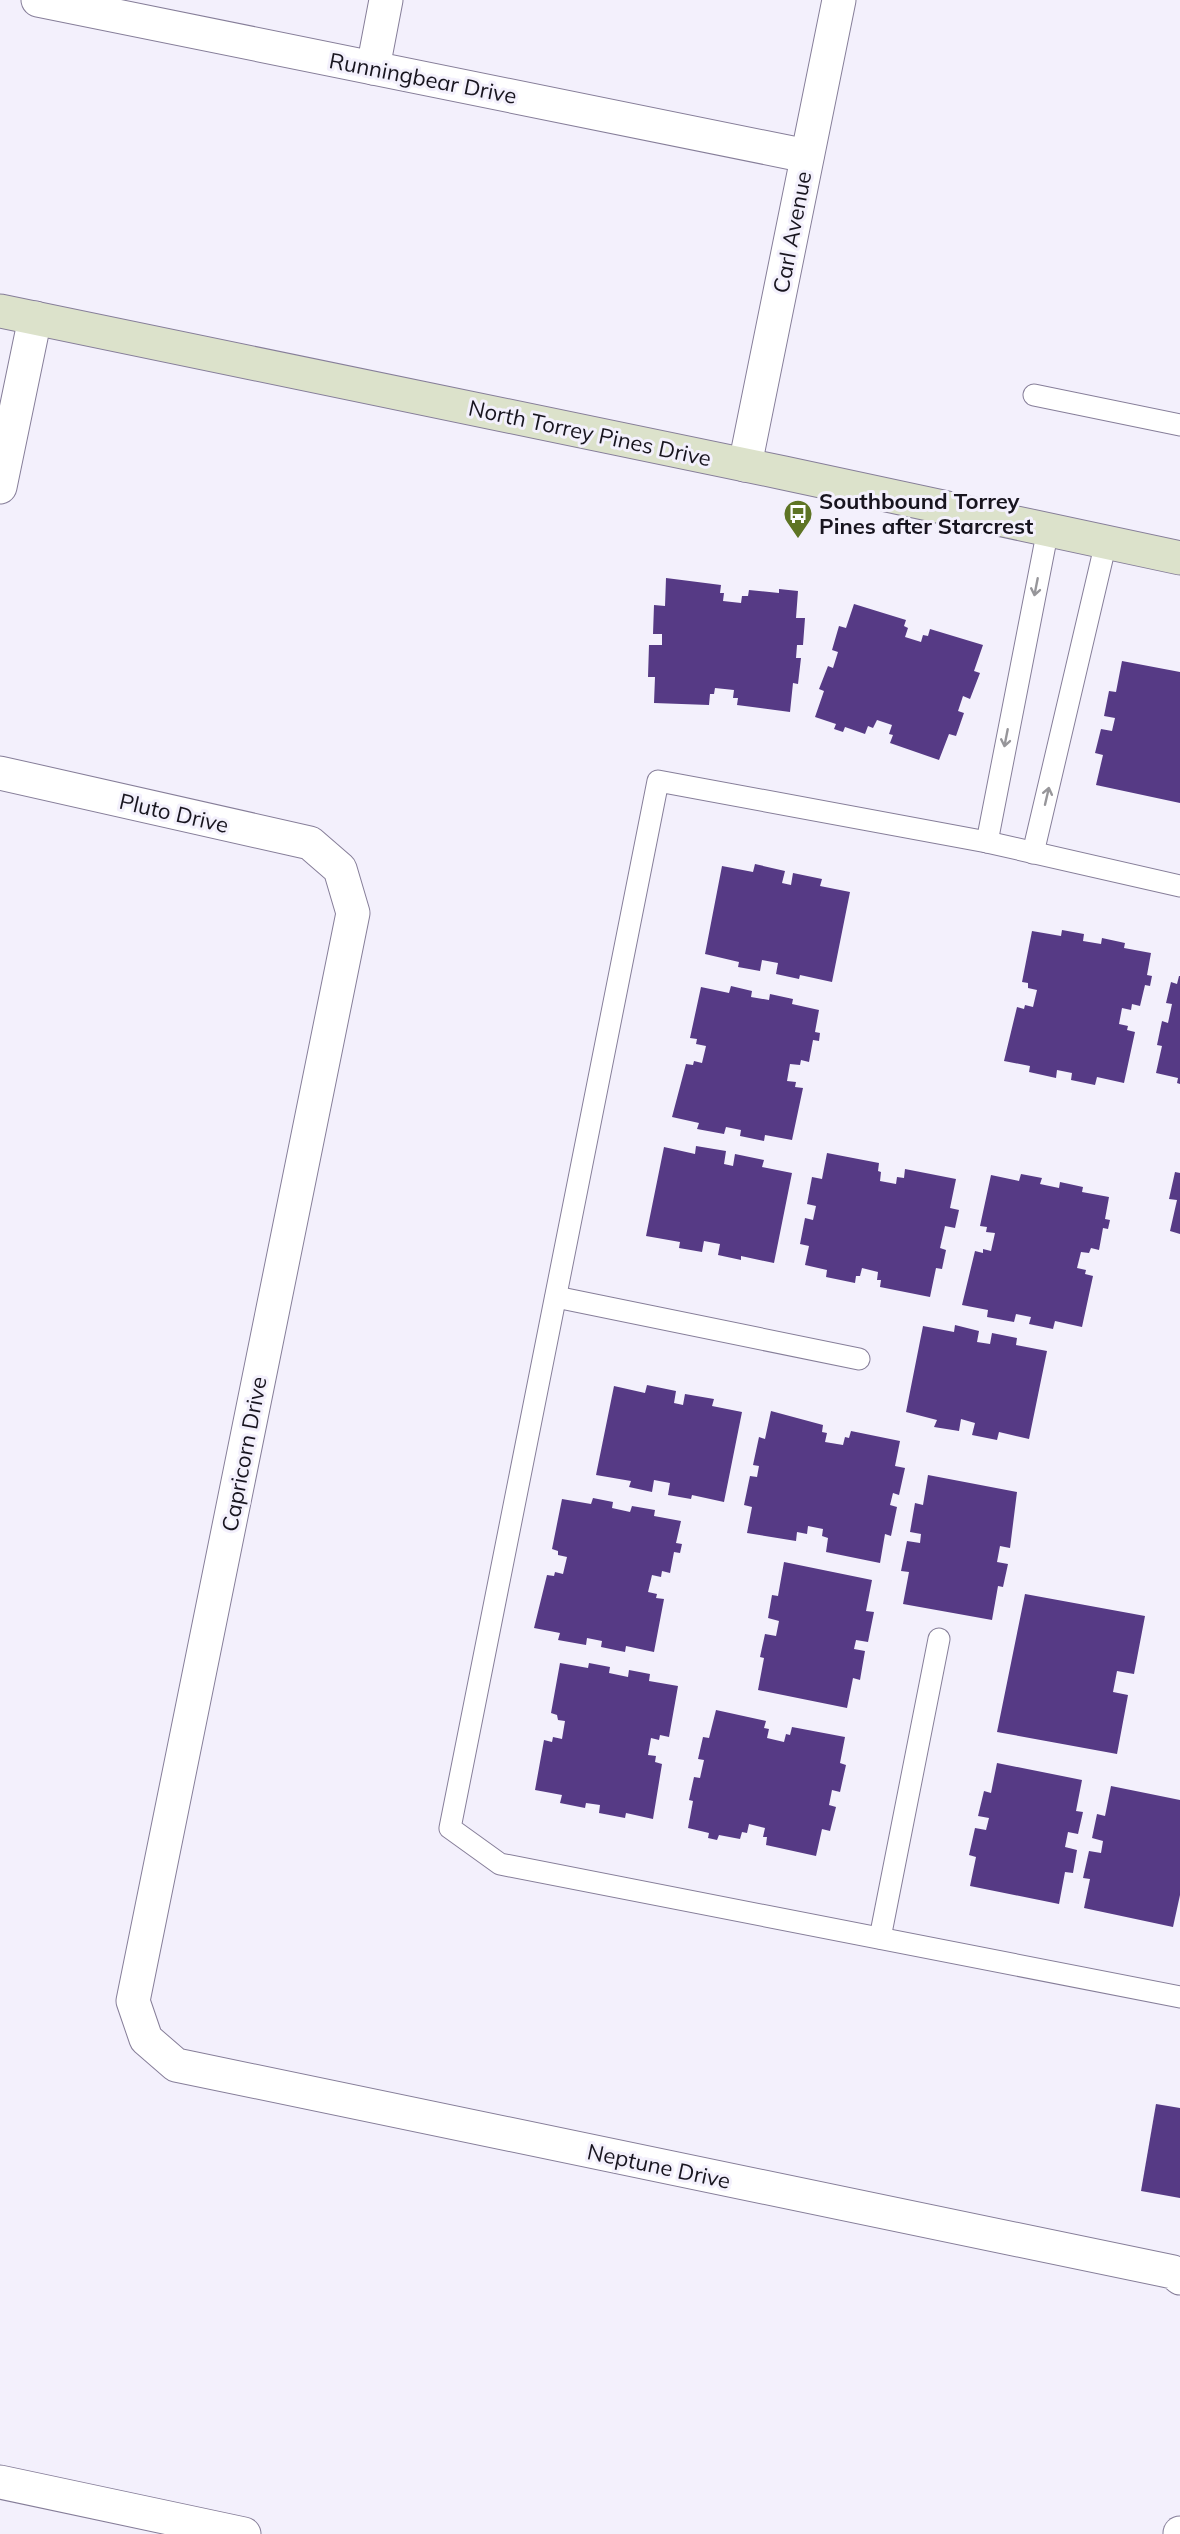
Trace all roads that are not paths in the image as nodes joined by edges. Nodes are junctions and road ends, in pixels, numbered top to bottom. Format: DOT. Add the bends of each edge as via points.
graph roads {
  1 [pos="38,0"];
  2 [pos="387,0"];
  3 [pos="839,0"];
  4 [pos="373,68"];
  5 [pos="807,156"];
  6 [pos="0,311"];
  7 [pos="35,318"];
  8 [pos="1034,395"];
  9 [pos="1180,425"];
  10 [pos="745,465"];
  11 [pos="0,487"];
  12 [pos="1048,529"];
  13 [pos="1107,542"];
  14 [pos="1180,558"];
  15 [pos="0,773"];
  16 [pos="987,842"];
  17 [pos="1033,853"];
  18 [pos="340,869"];
  19 [pos="1180,886"];
  20 [pos="556,1296"];
  21 [pos="859,1359"];
  22 [pos="939,1639"];
  23 [pos="880,1938"];
  24 [pos="1180,1996"];
  25 [pos="146,2038"];
  26 [pos="1180,2278"];
  27 [pos="0,2482"];
  28 [pos="244,2534"];
  1 -- 4 [label="street, Runningbear Drive"];
  2 -- 4 [label="street"];
  3 -- 5 [label="street, Carl Avenue"];
  4 -- 5 [label="street, Runningbear Drive"];
  5 -- 10 [label="street, Carl Avenue"];
  6 -- 7 [label="main road, North Torrey Pines Drive"];
  7 -- 10 [label="main road, North Torrey Pines Drive"];
  7 -- 11 [label="street"];
  8 -- 9 [label="lane"];
  10 -- 12 [label="main road, North Torrey Pines Drive"];
  12 -- 13 [label="main road, North Torrey Pines Drive"];
  12 -- 16 [label="lane, one-way"];
  13 -- 14 [label="main road, North Torrey Pines Drive"];
  17 -- 13 [label="lane, one-way"];
  15 -- 18 [label="street, Pluto Drive" via="310,843"];
  16 -- 17 [label="lane"];
  16 -- 20 [label="lane" via="658,781"];
  17 -- 19 [label="lane"];
  18 -- 25 [label="street, Capricorn Drive" via="353,913 133,2001"];
  20 -- 21 [label="lane"];
  20 -- 23 [label="lane" via="450,1828 500,1864"];
  22 -- 23 [label="lane"];
  23 -- 24 [label="lane"];
  25 -- 26 [label="street, Neptune Drive" via="176,2065 1173,2272"];
  27 -- 28 [label="street"];
}
